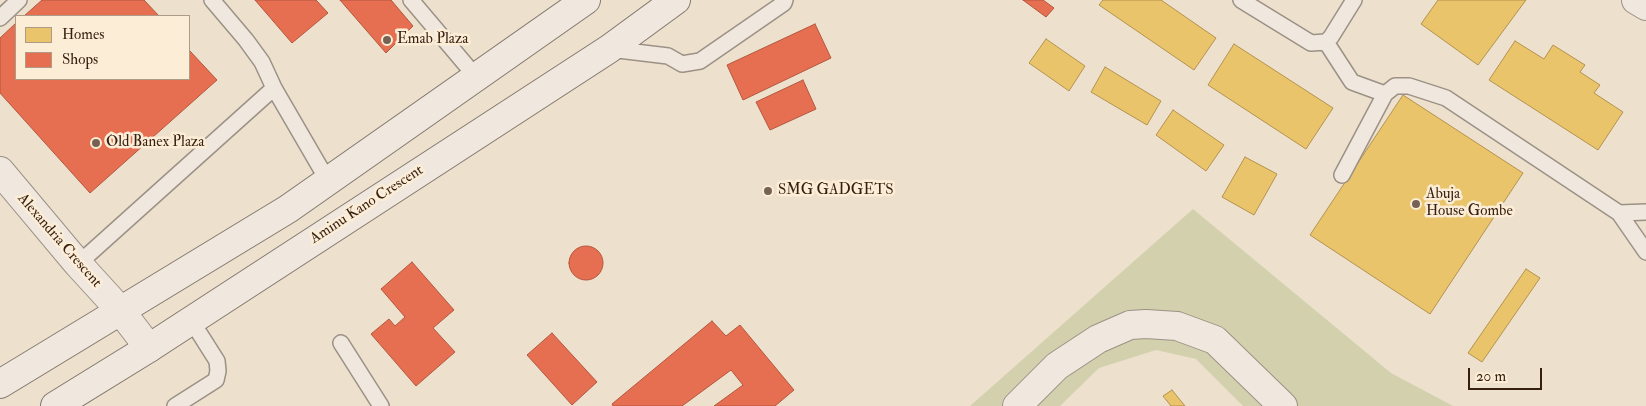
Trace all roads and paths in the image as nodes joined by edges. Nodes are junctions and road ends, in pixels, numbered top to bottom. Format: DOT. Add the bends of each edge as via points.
graph roads {
  1 [pos="19,0"];
  2 [pos="212,0"];
  3 [pos="412,0"];
  4 [pos="586,0"];
  5 [pos="676,0"];
  6 [pos="785,0"];
  7 [pos="1241,0"];
  8 [pos="1354,0"];
  9 [pos="1636,0"];
  10 [pos="1646,6"];
  11 [pos="0,18"];
  12 [pos="1326,42"];
  13 [pos="609,49"];
  14 [pos="477,78"];
  15 [pos="274,88"];
  16 [pos="1385,94"];
  17 [pos="0,171"];
  18 [pos="1342,175"];
  19 [pos="328,181"];
  20 [pos="1646,212"];
  21 [pos="1619,213"];
  22 [pos="1646,252"];
  23 [pos="78,264"];
  24 [pos="120,310"];
  25 [pos="191,320"];
  26 [pos="341,343"];
  27 [pos="149,348"];
  28 [pos="0,384"];
  29 [pos="72,402"];
  30 [pos="175,406"];
  31 [pos="381,406"];
  32 [pos="1017,406"];
  33 [pos="1283,406"];
  1 -- 11 [label="lane"];
  2 -- 15 [label="lane" via="262,62"];
  3 -- 14 [label="lane"];
  4 -- 14 [label="main road"];
  5 -- 13 [label="main road, Aminu Kano Crescent"];
  6 -- 13 [label="lane" via="700,61 682,64 668,56"];
  7 -- 12 [label="lane" via="1311,43"];
  8 -- 12 [label="lane"];
  9 -- 10 [label="main road"];
  12 -- 16 [label="lane" via="1352,82"];
  13 -- 25 [label="main road, Aminu Kano Crescent"];
  14 -- 19 [label="main road"];
  15 -- 19 [label="lane"];
  15 -- 23 [label="lane"];
  16 -- 18 [label="lane"];
  16 -- 21 [label="lane" via="1396,86 1409,86 1446,98"];
  17 -- 23 [label="main road, Alexandria Crescent"];
  19 -- 24 [label="main road" via="288,209"];
  20 -- 21 [label="lane"];
  21 -- 22 [label="lane"];
  23 -- 24 [label="main road, Alexandria Crescent"];
  24 -- 27 [label="main road, Alexandria Crescent"];
  24 -- 28 [label="main road"];
  25 -- 27 [label="main road, Aminu Kano Crescent"];
  25 -- 30 [label="lane" via="217,362 218,371 216,380"];
  26 -- 31 [label="lane"];
  27 -- 29 [label="main road, Aminu Kano Crescent"];
  32 -- 33 [label="main road" via="1057,366 1098,339 1130,325 1146,324 1177,326 1215,340"];
}
